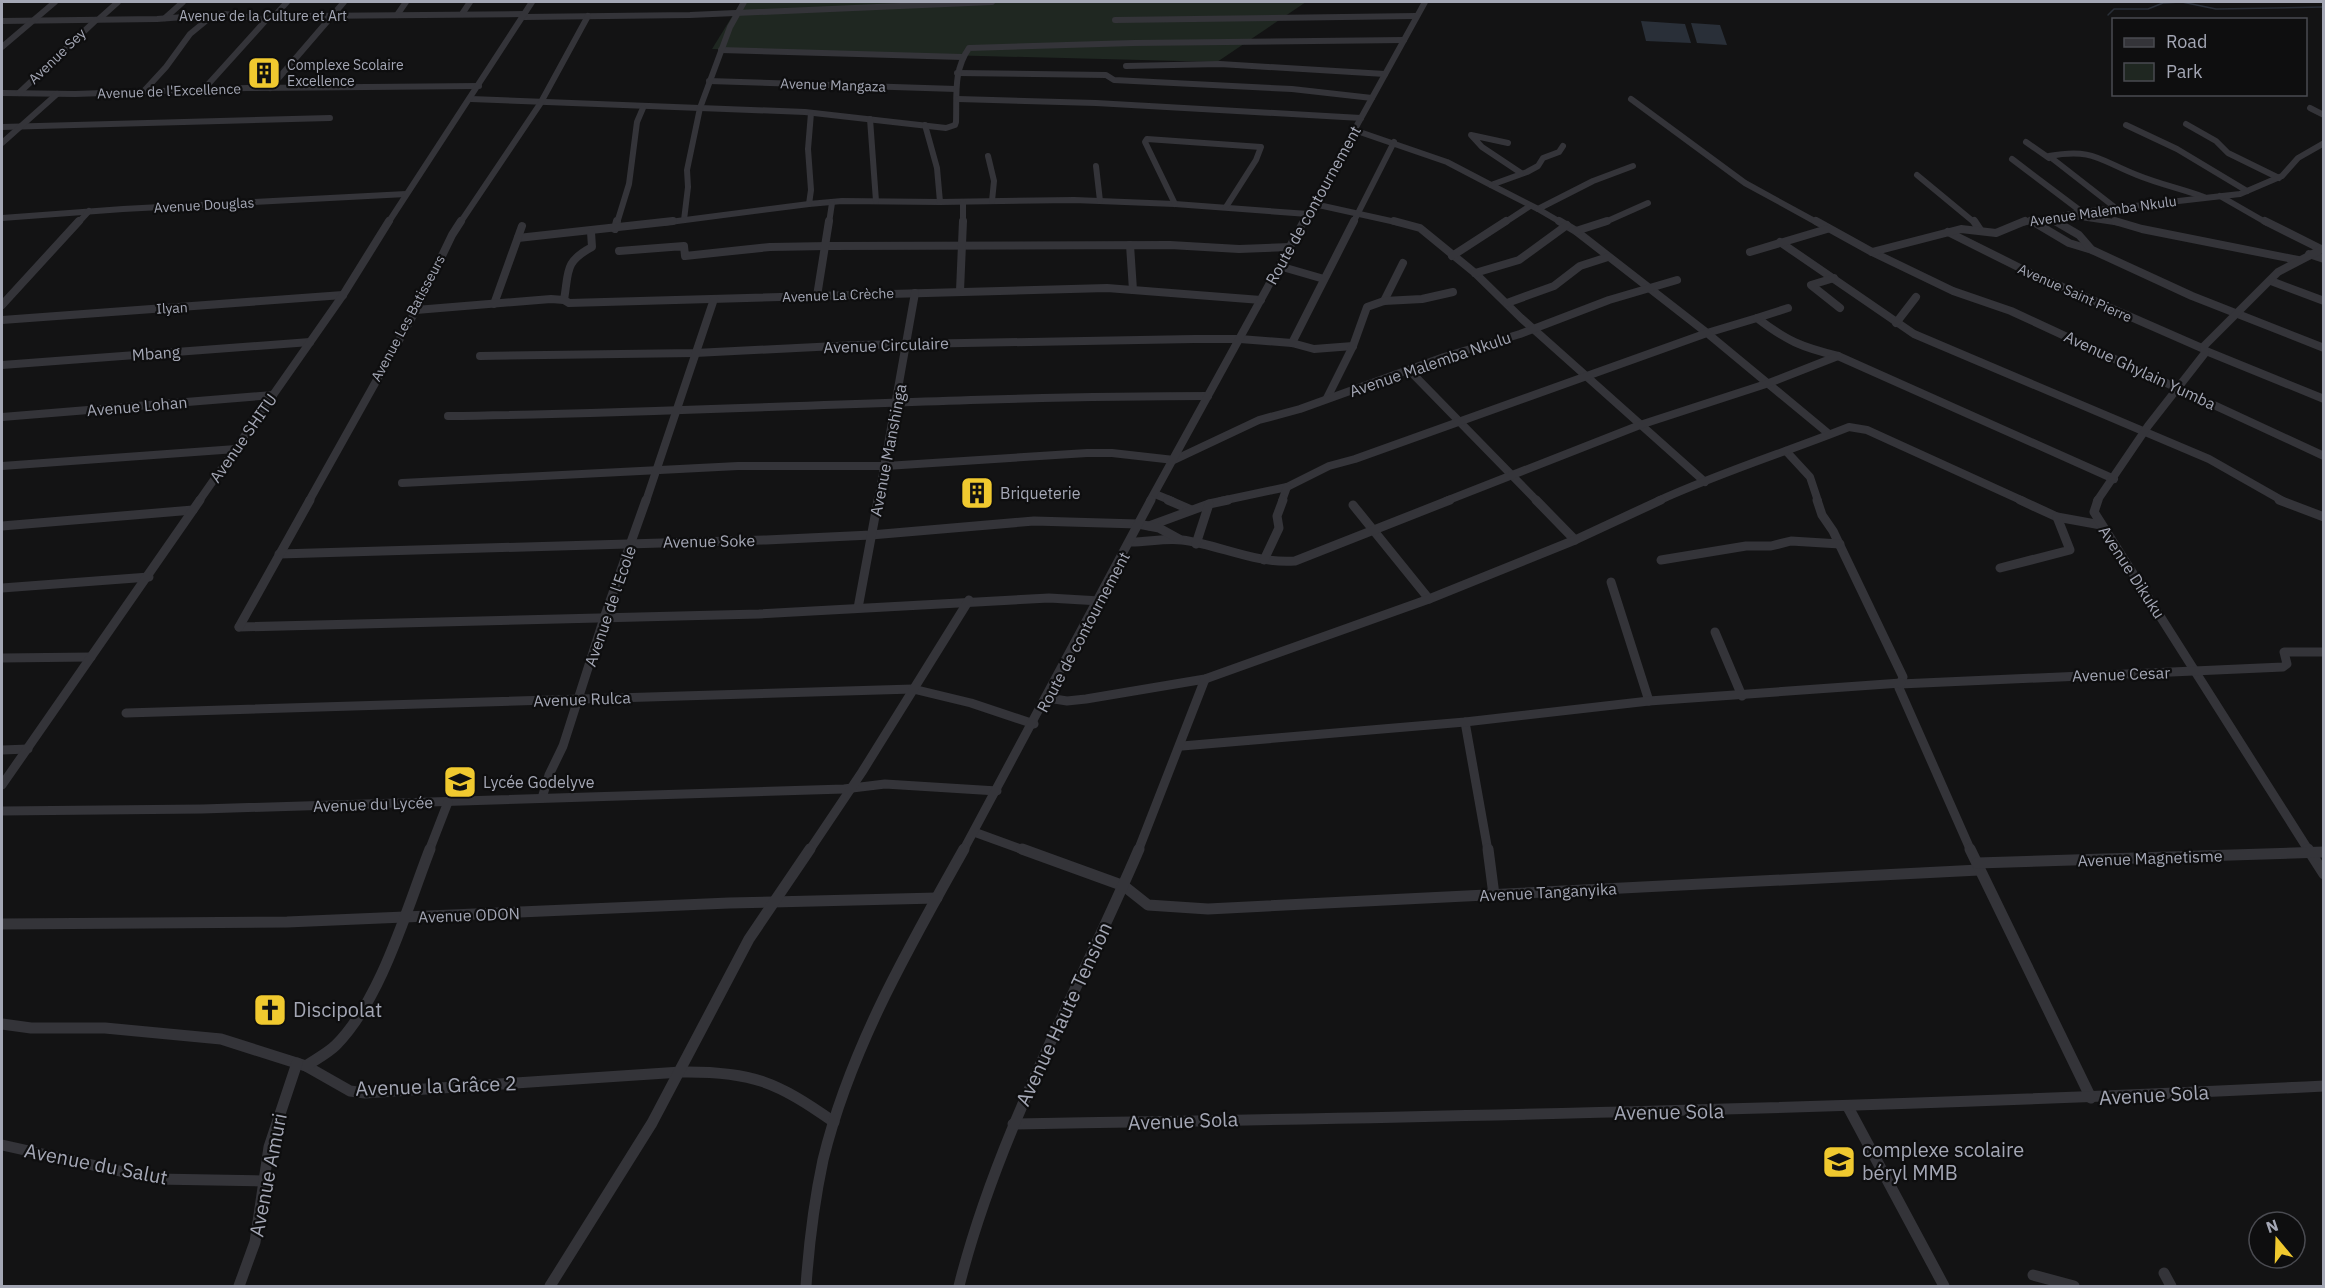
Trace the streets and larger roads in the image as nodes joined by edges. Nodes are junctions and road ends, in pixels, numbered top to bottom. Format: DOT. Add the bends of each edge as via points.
graph roads {
  1 [pos="55,2"];
  2 [pos="118,2"];
  3 [pos="183,2"];
  4 [pos="287,2"];
  5 [pos="344,2"];
  6 [pos="406,2"];
  7 [pos="470,2"];
  8 [pos="532,2"];
  9 [pos="744,2"];
  10 [pos="992,2"];
  11 [pos="1425,2"];
  12 [pos="904,3"];
  13 [pos="739,12"];
  14 [pos="462,14"];
  15 [pos="213,15"];
  16 [pos="397,15"];
  17 [pos="524,16"];
  18 [pos="588,16"];
  19 [pos="1416,16"];
  20 [pos="330,17"];
  21 [pos="165,18"];
  22 [pos="279,18"];
  23 [pos="36,19"];
  24 [pos="267,19"];
  25 [pos="97,20"];
  26 [pos="1115,20"];
  27 [pos="2,21"];
  28 [pos="1404,40"];
  29 [pos="2,47"];
  30 [pos="722,50"];
  31 [pos="962,57"];
  32 [pos="1126,66"];
  33 [pos="957,74"];
  34 [pos="1385,74"];
  35 [pos="709,81"];
  36 [pos="479,86"];
  37 [pos="270,88"];
  38 [pos="956,88"];
  39 [pos="203,90"];
  40 [pos="143,92"];
  41 [pos="2,93"];
  42 [pos="19,93"];
  43 [pos="57,94"];
  44 [pos="1372,98"];
  45 [pos="471,99"];
  46 [pos="958,99"];
  47 [pos="1631,99"];
  48 [pos="541,103"];
  49 [pos="643,108"];
  50 [pos="700,108"];
  51 [pos="2310,108"];
  52 [pos="811,113"];
  53 [pos="2324,115"];
  54 [pos="330,118"];
  55 [pos="1361,118"];
  56 [pos="870,119"];
  57 [pos="2186,124"];
  58 [pos="925,125"];
  59 [pos="2126,125"];
  60 [pos="2,127"];
  61 [pos="21,127"];
  62 [pos="1354,130"];
  63 [pos="1394,142"];
  64 [pos="1508,142"];
  65 [pos="2026,142"];
  66 [pos="2,143"];
  67 [pos="2324,143"];
  68 [pos="1563,146"];
  69 [pos="988,156"];
  70 [pos="2049,158"];
  71 [pos="2012,159"];
  72 [pos="1096,166"];
  73 [pos="1633,166"];
  74 [pos="1521,173"];
  75 [pos="1917,175"];
  76 [pos="2279,178"];
  77 [pos="1491,185"];
  78 [pos="2247,191"];
  79 [pos="406,194"];
  80 [pos="2220,196"];
  81 [pos="2206,198"];
  82 [pos="876,201"];
  83 [pos="992,201"];
  84 [pos="1100,201"];
  85 [pos="940,202"];
  86 [pos="963,202"];
  87 [pos="832,203"];
  88 [pos="1648,203"];
  89 [pos="809,204"];
  90 [pos="1175,204"];
  91 [pos="1314,204"];
  92 [pos="1226,207"];
  93 [pos="1534,207"];
  94 [pos="2116,209"];
  95 [pos="89,211"];
  96 [pos="1358,212"];
  97 [pos="2082,212"];
  98 [pos="1308,214"];
  99 [pos="2066,214"];
  100 [pos="2,218"];
  101 [pos="2049,218"];
  102 [pos="684,220"];
  103 [pos="2030,220"];
  104 [pos="1567,225"];
  105 [pos="522,226"];
  106 [pos="615,229"];
  107 [pos="1827,229"];
  108 [pos="1980,230"];
  109 [pos="1576,231"];
  110 [pos="591,232"];
  111 [pos="1948,232"];
  112 [pos="518,238"];
  113 [pos="1780,242"];
  114 [pos="1130,245"];
  115 [pos="824,246"];
  116 [pos="963,246"];
  117 [pos="1290,247"];
  118 [pos="2322,248"];
  119 [pos="2092,250"];
  120 [pos="619,251"];
  121 [pos="1750,252"];
  122 [pos="1872,252"];
  123 [pos="2309,254"];
  124 [pos="1452,256"];
  125 [pos="1608,257"];
  126 [pos="2324,259"];
  127 [pos="2299,260"];
  128 [pos="1403,263"];
  129 [pos="1279,266"];
  130 [pos="1475,273"];
  131 [pos="1834,278"];
  132 [pos="1324,279"];
  133 [pos="1677,280"];
  134 [pos="2271,281"];
  135 [pos="1650,288"];
  136 [pos="1133,290"];
  137 [pos="960,291"];
  138 [pos="1453,292"];
  139 [pos="915,293"];
  140 [pos="343,295"];
  141 [pos="817,296"];
  142 [pos="1916,297"];
  143 [pos="714,299"];
  144 [pos="564,300"];
  145 [pos="1261,300"];
  146 [pos="1384,301"];
  147 [pos="2324,301"];
  148 [pos="1507,303"];
  149 [pos="494,304"];
  150 [pos="2,305"];
  151 [pos="1788,308"];
  152 [pos="1840,308"];
  153 [pos="416,310"];
  154 [pos="2237,314"];
  155 [pos="1757,318"];
  156 [pos="2,320"];
  157 [pos="1896,323"];
  158 [pos="1533,328"];
  159 [pos="1707,333"];
  160 [pos="1240,339"];
  161 [pos="310,342"];
  162 [pos="1293,343"];
  163 [pos="907,345"];
  164 [pos="1353,346"];
  165 [pos="2324,348"];
  166 [pos="1324,349"];
  167 [pos="2205,350"];
  168 [pos="695,353"];
  169 [pos="480,356"];
  170 [pos="1838,356"];
  171 [pos="1345,360"];
  172 [pos="2,365"];
  173 [pos="1409,370"];
  174 [pos="1587,377"];
  175 [pos="1769,383"];
  176 [pos="2176,389"];
  177 [pos="273,395"];
  178 [pos="1208,396"];
  179 [pos="1327,398"];
  180 [pos="2324,399"];
  181 [pos="897,402"];
  182 [pos="676,409"];
  183 [pos="448,416"];
  184 [pos="2,417"];
  185 [pos="1459,422"];
  186 [pos="1640,425"];
  187 [pos="2144,432"];
  188 [pos="1829,434"];
  189 [pos="236,449"];
  190 [pos="1786,451"];
  191 [pos="2324,456"];
  192 [pos="1174,460"];
  193 [pos="2,466"];
  194 [pos="886,466"];
  195 [pos="657,471"];
  196 [pos="1514,476"];
  197 [pos="2114,479"];
  198 [pos="1705,482"];
  199 [pos="402,483"];
  200 [pos="1287,487"];
  201 [pos="1155,494"];
  202 [pos="1209,504"];
  203 [pos="1353,505"];
  204 [pos="193,510"];
  205 [pos="1191,510"];
  206 [pos="2324,517"];
  207 [pos="2057,518"];
  208 [pos="1138,524"];
  209 [pos="2101,525"];
  210 [pos="2,526"];
  211 [pos="1149,526"];
  212 [pos="1374,531"];
  213 [pos="871,535"];
  214 [pos="1179,539"];
  215 [pos="1575,540"];
  216 [pos="1131,542"];
  217 [pos="632,543"];
  218 [pos="1196,544"];
  219 [pos="1840,544"];
  220 [pos="279,554"];
  221 [pos="1264,560"];
  222 [pos="1661,561"];
  223 [pos="2000,568"];
  224 [pos="149,577"];
  225 [pos="1611,582"];
  226 [pos="2,588"];
  227 [pos="1429,599"];
  228 [pos="969,600"];
  229 [pos="1100,601"];
  230 [pos="858,608"];
  231 [pos="604,618"];
  232 [pos="1714,632"];
  233 [pos="2324,652"];
  234 [pos="91,657"];
  235 [pos="2,658"];
  236 [pos="2196,671"];
  237 [pos="1205,679"];
  238 [pos="1901,683"];
  239 [pos="913,689"];
  240 [pos="1742,696"];
  241 [pos="1048,698"];
  242 [pos="578,699"];
  243 [pos="1648,701"];
  244 [pos="126,713"];
  245 [pos="1466,722"];
  246 [pos="1034,723"];
  247 [pos="1182,746"];
  248 [pos="28,749"];
  249 [pos="2,750"];
  250 [pos="2,785"];
  251 [pos="851,788"];
  252 [pos="996,790"];
  253 [pos="542,798"];
  254 [pos="448,802"];
  255 [pos="2,811"];
  256 [pos="974,832"];
  257 [pos="2324,852"];
  258 [pos="2310,853"];
  259 [pos="1978,867"];
  260 [pos="2324,874"];
  261 [pos="1124,886"];
  262 [pos="1494,895"];
  263 [pos="937,898"];
  264 [pos="775,902"];
  265 [pos="403,918"];
  266 [pos="2,924"];
  267 [pos="2,1024"];
  268 [pos="301,1065"];
  269 [pos="680,1073"];
  270 [pos="2324,1086"];
  271 [pos="2091,1098"];
  272 [pos="1848,1107"];
  273 [pos="834,1122"];
  274 [pos="1013,1124"];
  275 [pos="2,1145"];
  276 [pos="263,1181"];
  277 [pos="2164,1273"];
  278 [pos="2033,1275"];
  279 [pos="239,1287"];
  280 [pos="550,1287"];
  281 [pos="806,1287"];
  282 [pos="959,1287"];
  283 [pos="1944,1287"];
  284 [pos="2074,1287"];
  285 [pos="2170,1287"];
  1 -- 23 [label="street"];
  2 -- 25 [label="street, Avenue Sey"];
  3 -- 21 [label="street"];
  4 -- 22 [label="street" via="278,12"];
  5 -- 20 [label="street"];
  6 -- 16 [label="street"];
  7 -- 14 [label="street"];
  8 -- 17 [label="street, Avenue SHITU"];
  9 -- 13 [label="street"];
  10 -- 12 [label="street, Avenue de la Culture et Art"];
  11 -- 19 [label="street, Route de contournement"];
  12 -- 13 [label="street, Avenue de la Culture et Art"];
  13 -- 18 [label="street, Avenue de la Culture et Art"];
  13 -- 30 [label="street"];
  14 -- 16 [label="street, Avenue de la Culture et Art"];
  14 -- 17 [label="street, Avenue de la Culture et Art"];
  15 -- 21 [label="street, Avenue de la Culture et Art"];
  15 -- 24 [label="street, Avenue de la Culture et Art"];
  15 -- 40 [label="street" via="190,34"];
  16 -- 20 [label="street, Avenue de la Culture et Art"];
  17 -- 18 [label="street, Avenue de la Culture et Art"];
  17 -- 36 [label="street, Avenue SHITU"];
  18 -- 48 [label="street, Avenue Les Batisseurs"];
  19 -- 26 [label="street"];
  19 -- 28 [label="street, Route de contournement"];
  20 -- 22 [label="street, Avenue de la Culture et Art"];
  20 -- 37 [label="street"];
  21 -- 25 [label="street, Avenue de la Culture et Art"];
  22 -- 24 [label="street, Avenue de la Culture et Art"];
  23 -- 25 [label="street, Avenue de la Culture et Art"];
  23 -- 27 [label="street, Avenue de la Culture et Art"];
  23 -- 29 [label="street"];
  24 -- 39 [label="street"];
  25 -- 42 [label="street, Avenue Sey"];
  28 -- 31 [label="street" via="969,48"];
  28 -- 34 [label="street, Route de contournement"];
  30 -- 31 [label="street"];
  30 -- 35 [label="street"];
  31 -- 33 [label="street"];
  32 -- 34 [label="street" via="1220,64"];
  33 -- 38 [label="street"];
  33 -- 44 [label="street" via="1106,75 1114,80 1292,89"];
  34 -- 44 [label="street, Route de contournement"];
  35 -- 38 [label="street, Avenue Mangaza"];
  35 -- 50 [label="street"];
  36 -- 37 [label="street, Avenue de l'Excellence"];
  36 -- 45 [label="street, Avenue SHITU"];
  37 -- 39 [label="street, Avenue de l'Excellence"];
  38 -- 46 [label="street"];
  39 -- 40 [label="street, Avenue de l'Excellence"];
  40 -- 43 [label="street, Avenue de l'Excellence"];
  41 -- 42 [label="street, Avenue de l'Excellence"];
  42 -- 43 [label="street, Avenue de l'Excellence"];
  43 -- 61 [label="street"];
  44 -- 55 [label="street, Route de contournement"];
  45 -- 48 [label="street"];
  45 -- 79 [label="street, Avenue SHITU"];
  46 -- 55 [label="street"];
  46 -- 58 [label="street" via="955,125"];
  47 -- 107 [label="street, Avenue Ghylain Yumba" via="1745,183"];
  48 -- 49 [label="street"];
  48 -- 153 [label="street, Avenue Les Batisseurs" via="452,235"];
  49 -- 50 [label="street"];
  49 -- 106 [label="street" via="637,122 629,184"];
  50 -- 52 [label="street"];
  50 -- 102 [label="street" via="687,170"];
  51 -- 53 [label="street"];
  52 -- 56 [label="street"];
  52 -- 89 [label="street"];
  54 -- 61 [label="street"];
  55 -- 62 [label="street, Route de contournement"];
  56 -- 58 [label="street"];
  56 -- 82 [label="street"];
  57 -- 76 [label="street" via="2216,141 2228,153"];
  58 -- 85 [label="street" via="937,168"];
  59 -- 78 [label="street" via="2177,149"];
  60 -- 61 [label="street"];
  61 -- 66 [label="street"];
  62 -- 63 [label="street"];
  62 -- 91 [label="street, Route de contournement"];
  63 -- 77 [label="street" via="1467,171"];
  63 -- 96 [label="street"];
  64 -- 74 [label="street" via="1471,135"];
  65 -- 70 [label="street"];
  67 -- 76 [label="street, Avenue Malemba Nkulu" via="2300,157"];
  68 -- 74 [label="street" via="1559,152 1540,160 1538,166"];
  69 -- 83 [label="street" via="994,181"];
  70 -- 81 [label="street" via="2069,152 2093,153 2137,174"];
  70 -- 94 [label="street"];
  71 -- 97 [label="street"];
  72 -- 84 [label="street"];
  73 -- 93 [label="street"];
  74 -- 77 [label="street"];
  75 -- 108 [label="street"];
  76 -- 78 [label="street, Avenue Malemba Nkulu"];
  77 -- 93 [label="street"];
  78 -- 80 [label="street, Avenue Malemba Nkulu"];
  79 -- 95 [label="street, Avenue Douglas"];
  79 -- 140 [label="street, Avenue SHITU"];
  80 -- 81 [label="street, Avenue Malemba Nkulu"];
  80 -- 118 [label="street" via="2285,233"];
  81 -- 94 [label="street, Avenue Malemba Nkulu"];
  82 -- 85 [label="street"];
  82 -- 87 [label="street"];
  83 -- 84 [label="street"];
  83 -- 86 [label="street"];
  84 -- 90 [label="street"];
  85 -- 86 [label="street"];
  86 -- 116 [label="street"];
  87 -- 89 [label="street"];
  87 -- 115 [label="street"];
  88 -- 109 [label="street"];
  89 -- 102 [label="street"];
  90 -- 92 [label="street"];
  90 -- 92 [label="street" via="1145,142 1147,139 1261,147"];
  91 -- 96 [label="street"];
  91 -- 98 [label="street, Route de contournement"];
  92 -- 98 [label="street"];
  93 -- 104 [label="street"];
  93 -- 124 [label="street"];
  94 -- 97 [label="street, Avenue Malemba Nkulu"];
  95 -- 100 [label="street, Avenue Douglas"];
  95 -- 150 [label="street"];
  96 -- 124 [label="street" via="1417,227"];
  96 -- 132 [label="street"];
  97 -- 99 [label="street, Avenue Malemba Nkulu"];
  98 -- 117 [label="street, Route de contournement"];
  99 -- 101 [label="street, Avenue Malemba Nkulu"];
  99 -- 127 [label="street"];
  101 -- 103 [label="street, Avenue Malemba Nkulu"];
  101 -- 119 [label="street" via="2079,235"];
  102 -- 106 [label="street"];
  103 -- 108 [label="street, Avenue Malemba Nkulu" via="1996,233"];
  103 -- 119 [label="street" via="2069,243"];
  104 -- 109 [label="street"];
  104 -- 130 [label="street" via="1519,260"];
  105 -- 112 [label="street"];
  106 -- 110 [label="street"];
  107 -- 113 [label="street"];
  107 -- 122 [label="street, Avenue Ghylain Yumba"];
  108 -- 111 [label="street, Avenue Malemba Nkulu"];
  109 -- 125 [label="street"];
  110 -- 112 [label="street"];
  110 -- 144 [label="street" via="592,248 575,256 569,268"];
  111 -- 122 [label="street, Avenue Malemba Nkulu"];
  111 -- 167 [label="street, Avenue Saint Pierre"];
  112 -- 149 [label="street"];
  113 -- 121 [label="street"];
  113 -- 131 [label="street"];
  114 -- 116 [label="street"];
  114 -- 117 [label="street"];
  114 -- 136 [label="street"];
  115 -- 116 [label="street"];
  115 -- 120 [label="street" via="685,256 684,246"];
  115 -- 141 [label="street"];
  116 -- 137 [label="street"];
  117 -- 129 [label="street, Route de contournement"];
  118 -- 123 [label="street, Avenue Dikuku"];
  119 -- 154 [label="street"];
  122 -- 176 [label="street, Avenue Ghylain Yumba" via="1953,291 2024,317"];
  123 -- 126 [label="street"];
  123 -- 127 [label="street, Avenue Dikuku"];
  124 -- 130 [label="street"];
  125 -- 135 [label="street"];
  125 -- 148 [label="street" via="1580,266 1554,286"];
  127 -- 134 [label="street, Avenue Dikuku"];
  128 -- 146 [label="street"];
  129 -- 132 [label="street"];
  129 -- 145 [label="street, Route de contournement"];
  130 -- 148 [label="street"];
  131 -- 152 [label="street" via="1811,285"];
  131 -- 157 [label="street"];
  132 -- 162 [label="street"];
  133 -- 135 [label="street, Avenue Malemba Nkulu"];
  134 -- 147 [label="street"];
  134 -- 154 [label="street, Avenue Dikuku"];
  135 -- 158 [label="street, Avenue Malemba Nkulu"];
  135 -- 159 [label="street"];
  136 -- 137 [label="street, Avenue La Crèche"];
  136 -- 145 [label="street, Avenue La Crèche"];
  137 -- 139 [label="street, Avenue La Crèche"];
  138 -- 146 [label="street"];
  139 -- 141 [label="street, Avenue La Crèche"];
  139 -- 163 [label="street, Avenue Manshinga"];
  140 -- 156 [label="street, Ilyan"];
  140 -- 161 [label="street, Avenue SHITU"];
  141 -- 143 [label="street, Avenue La Crèche"];
  142 -- 157 [label="street"];
  143 -- 144 [label="street, Avenue La Crèche" via="569,303"];
  143 -- 168 [label="street, Avenue de l'Ecole"];
  144 -- 149 [label="street, Avenue La Crèche"];
  145 -- 160 [label="street, Route de contournement"];
  146 -- 164 [label="street" via="1367,307"];
  148 -- 158 [label="street"];
  149 -- 153 [label="street, Avenue La Crèche"];
  151 -- 155 [label="street"];
  153 -- 220 [label="street, Avenue Les Batisseurs"];
  154 -- 165 [label="street"];
  154 -- 167 [label="street, Avenue Dikuku"];
  155 -- 159 [label="street"];
  155 -- 170 [label="street" via="1784,339"];
  157 -- 187 [label="street" via="1943,348"];
  158 -- 173 [label="street, Avenue Malemba Nkulu"];
  158 -- 174 [label="street"];
  159 -- 174 [label="street"];
  159 -- 175 [label="street"];
  160 -- 162 [label="street, Avenue Circulaire"];
  160 -- 163 [label="street, Avenue Circulaire"];
  160 -- 178 [label="street, Route de contournement"];
  161 -- 172 [label="street, Mbang"];
  161 -- 177 [label="street, Avenue SHITU"];
  162 -- 166 [label="street"];
  163 -- 168 [label="street, Avenue Circulaire"];
  163 -- 181 [label="street, Avenue Manshinga"];
  164 -- 166 [label="street"];
  164 -- 171 [label="street"];
  166 -- 171 [label="street"];
  167 -- 176 [label="street, Avenue Dikuku"];
  167 -- 180 [label="street, Avenue Saint Pierre"];
  168 -- 169 [label="street, Avenue Circulaire"];
  168 -- 182 [label="street, Avenue de l'Ecole"];
  170 -- 175 [label="street"];
  170 -- 197 [label="street"];
  171 -- 179 [label="street"];
  173 -- 179 [label="street, Avenue Malemba Nkulu"];
  173 -- 185 [label="street"];
  174 -- 185 [label="street"];
  174 -- 186 [label="street"];
  175 -- 186 [label="street"];
  175 -- 188 [label="street"];
  176 -- 187 [label="street, Avenue Dikuku"];
  176 -- 191 [label="street, Avenue Ghylain Yumba"];
  177 -- 184 [label="street, Avenue Lohan"];
  177 -- 189 [label="street, Avenue SHITU"];
  178 -- 181 [label="street" via="1073,395"];
  178 -- 192 [label="street, Route de contournement"];
  179 -- 192 [label="street, Avenue Malemba Nkulu" via="1231,431"];
  181 -- 182 [label="street"];
  181 -- 194 [label="street, Avenue Manshinga"];
  182 -- 183 [label="street"];
  182 -- 195 [label="street, Avenue de l'Ecole"];
  185 -- 196 [label="street"];
  185 -- 200 [label="street" via="1329,466"];
  186 -- 196 [label="street"];
  186 -- 198 [label="street"];
  187 -- 197 [label="street, Avenue Dikuku"];
  187 -- 206 [label="street" via="2222,466 2274,498"];
  188 -- 190 [label="street"];
  188 -- 207 [label="street" via="1854,426 1867,430"];
  189 -- 193 [label="street"];
  189 -- 204 [label="street, Avenue SHITU"];
  190 -- 198 [label="street"];
  190 -- 219 [label="street" via="1810,477 1822,514"];
  192 -- 194 [label="street" via="1087,453"];
  192 -- 201 [label="street, Route de contournement"];
  194 -- 195 [label="street" via="738,466"];
  194 -- 213 [label="street, Avenue Manshinga"];
  195 -- 199 [label="street"];
  195 -- 217 [label="street, Avenue de l'Ecole"];
  196 -- 212 [label="street"];
  196 -- 215 [label="street"];
  197 -- 209 [label="street, Avenue Dikuku" via="2094,509"];
  198 -- 215 [label="street"];
  200 -- 202 [label="street"];
  200 -- 221 [label="street" via="1277,516 1279,528"];
  201 -- 205 [label="street"];
  201 -- 208 [label="street, Route de contournement"];
  202 -- 205 [label="street"];
  202 -- 218 [label="street"];
  203 -- 212 [label="street"];
  204 -- 210 [label="street"];
  204 -- 224 [label="street, Avenue SHITU"];
  205 -- 211 [label="street"];
  207 -- 209 [label="street"];
  207 -- 223 [label="street" via="2070,550"];
  208 -- 211 [label="street, Avenue Soke"];
  208 -- 213 [label="street, Avenue Soke" via="1014,521"];
  208 -- 216 [label="street, Route de contournement"];
  209 -- 236 [label="street, Avenue Dikuku"];
  211 -- 214 [label="street, Avenue Soke"];
  212 -- 221 [label="street" via="1295,561"];
  212 -- 227 [label="street"];
  213 -- 217 [label="street, Avenue Soke"];
  213 -- 230 [label="street, Avenue Manshinga"];
  214 -- 216 [label="street"];
  214 -- 218 [label="street"];
  215 -- 227 [label="street"];
  216 -- 229 [label="street, Route de contournement"];
  217 -- 220 [label="street, Avenue Soke"];
  217 -- 231 [label="street, Avenue de l'Ecole"];
  218 -- 221 [label="street"];
  219 -- 222 [label="street" via="1791,541"];
  219 -- 238 [label="street" via="1903,677"];
  220 -- 231 [label="street, Avenue Les Batisseurs" via="240,627"];
  224 -- 226 [label="street"];
  224 -- 234 [label="street, Avenue SHITU"];
  225 -- 243 [label="street"];
  227 -- 237 [label="street"];
  228 -- 229 [label="street" via="1065,597"];
  228 -- 230 [label="street"];
  228 -- 239 [label="street"];
  229 -- 241 [label="street, Route de contournement"];
  230 -- 231 [label="street"];
  231 -- 242 [label="street, Avenue de l'Ecole"];
  232 -- 240 [label="street"];
  233 -- 236 [label="street, Avenue Cesar" via="2284,652 2284,667"];
  234 -- 235 [label="street"];
  234 -- 248 [label="street, Avenue SHITU"];
  236 -- 238 [label="street, Avenue Cesar"];
  236 -- 258 [label="street, Avenue Dikuku"];
  237 -- 241 [label="street" via="1086,699"];
  237 -- 247 [label="street, Avenue Haute Tension"];
  238 -- 240 [label="street, Avenue Cesar"];
  238 -- 259 [label="street" via="1899,688"];
  239 -- 242 [label="street, Avenue Rulca"];
  239 -- 246 [label="street, Avenue Rulca"];
  239 -- 251 [label="street"];
  240 -- 243 [label="street, Avenue Cesar"];
  241 -- 246 [label="street, Route de contournement"];
  242 -- 244 [label="street, Avenue Rulca"];
  242 -- 253 [label="street, Avenue de l'Ecole"];
  243 -- 245 [label="street, Avenue Cesar"];
  245 -- 247 [label="street, Avenue Cesar"];
  245 -- 262 [label="street"];
  246 -- 252 [label="street, Route de contournement"];
  247 -- 261 [label="street, Avenue Haute Tension"];
  248 -- 249 [label="street"];
  248 -- 250 [label="street, Avenue SHITU"];
  251 -- 252 [label="street, Avenue du Lycée" via="885,784"];
  251 -- 253 [label="street, Avenue du Lycée"];
  251 -- 264 [label="street"];
  252 -- 256 [label="street, Route de contournement"];
  253 -- 254 [label="street, Avenue du Lycée"];
  254 -- 255 [label="street, Avenue du Lycée"];
  254 -- 265 [label="street"];
  256 -- 261 [label="street, Avenue Tanganyika"];
  256 -- 263 [label="street, Route de contournement"];
  257 -- 258 [label="street, Avenue Magnetisme"];
  258 -- 259 [label="street, Avenue Magnetisme"];
  258 -- 260 [label="street, Avenue Dikuku"];
  259 -- 262 [label="street, Avenue Tanganyika"];
  259 -- 271 [label="street"];
  261 -- 262 [label="street, Avenue Tanganyika" via="1148,905 1186,908"];
  261 -- 274 [label="street, Avenue Haute Tension"];
  263 -- 264 [label="street, Avenue ODON"];
  263 -- 273 [label="street, Route de contournement" via="862,1043"];
  264 -- 265 [label="street, Avenue ODON"];
  264 -- 269 [label="street" via="750,939"];
  265 -- 266 [label="street, Avenue ODON"];
  265 -- 268 [label="street" via="379,979 358,1016 336,1045"];
  267 -- 268 [label="street, Avenue la Grâce 2" via="210,1037"];
  268 -- 269 [label="street, Avenue la Grâce 2" via="350,1091 365,1092"];
  268 -- 276 [label="street, Avenue Amuri" via="277,1120"];
  269 -- 273 [label="street, Avenue la Grâce 2" via="733,1074 769,1083"];
  269 -- 280 [label="street"];
  270 -- 271 [label="street, Avenue Sola"];
  271 -- 272 [label="street, Avenue Sola"];
  272 -- 274 [label="street, Avenue Sola"];
  272 -- 283 [label="street"];
  273 -- 281 [label="street, Route de contournement" via="812,1217"];
  274 -- 282 [label="street, Avenue Haute Tension" via="971,1239"];
  275 -- 276 [label="street, Avenue du Salut" via="156,1179"];
  276 -- 279 [label="street, Avenue Amuri" via="255,1242"];
  277 -- 285 [label="street"];
  278 -- 284 [label="street"];
}
